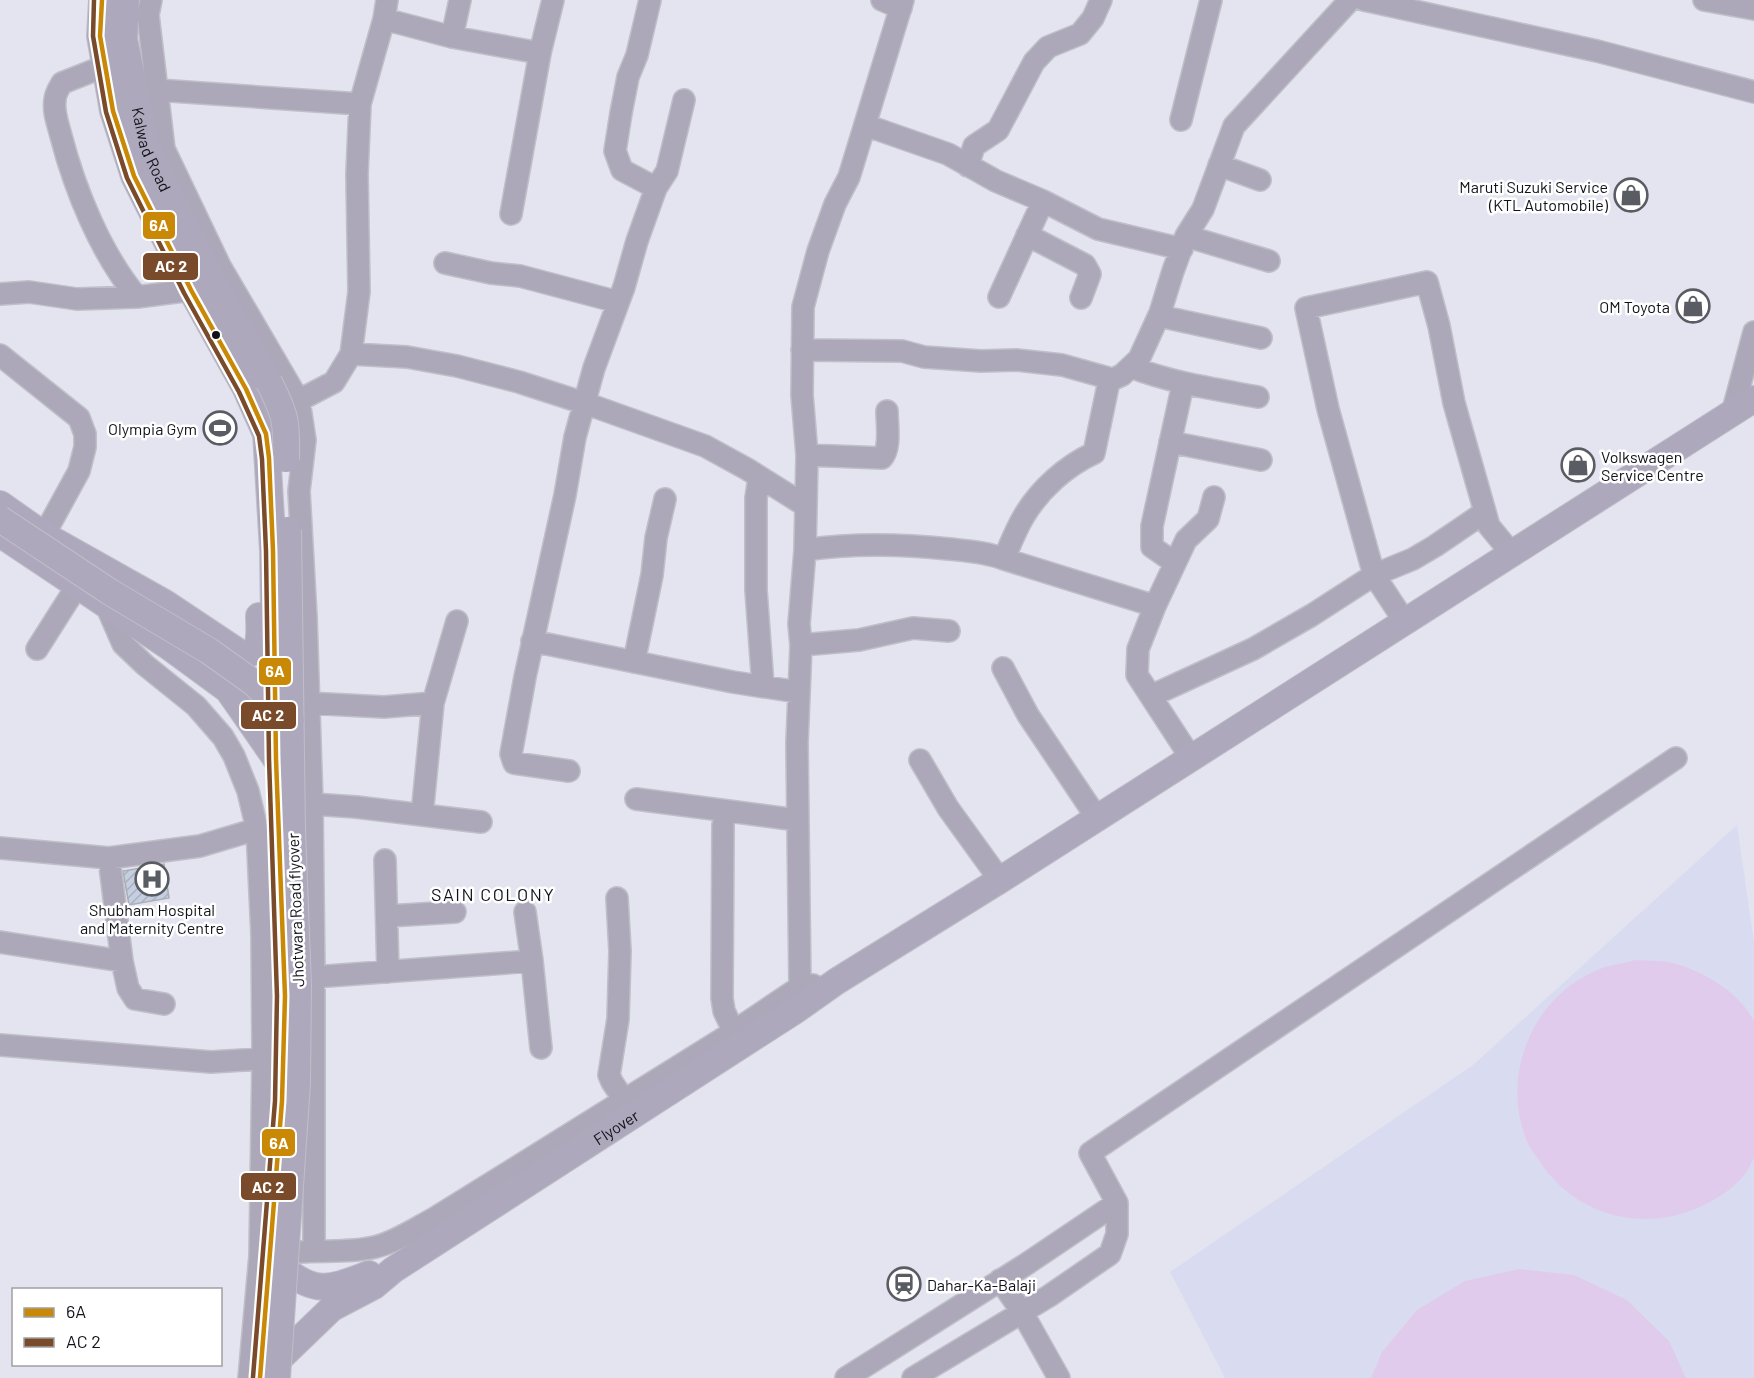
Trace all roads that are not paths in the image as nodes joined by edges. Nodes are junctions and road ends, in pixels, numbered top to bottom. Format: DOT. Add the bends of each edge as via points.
graph roads {
  1 [pos="102,0"];
  2 [pos="126,0"];
  3 [pos="151,0"];
  4 [pos="460,0"];
  5 [pos="553,0"];
  6 [pos="650,0"];
  7 [pos="1101,0"];
  8 [pos="1211,0"];
  9 [pos="1350,0"];
  10 [pos="1364,0"];
  11 [pos="1704,0"];
  12 [pos="896,2"];
  13 [pos="386,9"];
  14 [pos="1754,9"];
  15 [pos="452,37"];
  16 [pos="540,53"];
  17 [pos="105,66"];
  18 [pos="157,90"];
  19 [pos="1754,92"];
  20 [pos="684,100"];
  21 [pos="360,104"];
  22 [pos="1181,120"];
  23 [pos="865,125"];
  24 [pos="1219,165"];
  25 [pos="968,166"];
  26 [pos="1260,180"];
  27 [pos="656,188"];
  28 [pos="1043,201"];
  29 [pos="511,214"];
  30 [pos="1027,235"];
  31 [pos="1184,242"];
  32 [pos="1269,261"];
  33 [pos="445,263"];
  34 [pos="191,290"];
  35 [pos="0,294"];
  36 [pos="137,297"];
  37 [pos="999,297"];
  38 [pos="1081,298"];
  39 [pos="618,302"];
  40 [pos="1159,316"];
  41 [pos="1754,332"];
  42 [pos="1261,338"];
  43 [pos="802,350"];
  44 [pos="351,354"];
  45 [pos="0,355"];
  46 [pos="1131,367"];
  47 [pos="1112,379"];
  48 [pos="1183,384"];
  49 [pos="258,385"];
  50 [pos="1258,397"];
  51 [pos="1754,399"];
  52 [pos="299,401"];
  53 [pos="584,403"];
  54 [pos="887,411"];
  55 [pos="1732,414"];
  56 [pos="259,417"];
  57 [pos="1170,442"];
  58 [pos="807,456"];
  59 [pos="278,459"];
  60 [pos="1261,460"];
  61 [pos="759,478"];
  62 [pos="1214,497"];
  63 [pos="665,499"];
  64 [pos="0,504"];
  65 [pos="806,506"];
  66 [pos="1485,512"];
  67 [pos="0,519"];
  68 [pos="0,534"];
  69 [pos="44,535"];
  70 [pos="805,550"];
  71 [pos="273,551"];
  72 [pos="1512,554"];
  73 [pos="1004,559"];
  74 [pos="1175,563"];
  75 [pos="1374,575"];
  76 [pos="77,586"];
  77 [pos="106,605"];
  78 [pos="1155,606"];
  79 [pos="457,621"];
  80 [pos="1406,622"];
  81 [pos="949,631"];
  82 [pos="532,641"];
  83 [pos="801,645"];
  84 [pos="36,649"];
  85 [pos="634,662"];
  86 [pos="1004,668"];
  87 [pos="763,686"];
  88 [pos="798,692"];
  89 [pos="1151,696"];
  90 [pos="433,703"];
  91 [pos="299,712"];
  92 [pos="1191,758"];
  93 [pos="1676,758"];
  94 [pos="276,759"];
  95 [pos="920,760"];
  96 [pos="569,771"];
  97 [pos="636,799"];
  98 [pos="312,804"];
  99 [pos="422,815"];
  100 [pos="1097,818"];
  101 [pos="797,820"];
  102 [pos="481,822"];
  103 [pos="723,825"];
  104 [pos="256,829"];
  105 [pos="0,848"];
  106 [pos="109,858"];
  107 [pos="385,860"];
  108 [pos="1000,880"];
  109 [pos="617,897"];
  110 [pos="455,912"];
  111 [pos="525,912"];
  112 [pos="388,916"];
  113 [pos="0,942"];
  114 [pos="122,961"];
  115 [pos="532,961"];
  116 [pos="388,972"];
  117 [pos="314,977"];
  118 [pos="798,999"];
  119 [pos="164,1004"];
  120 [pos="734,1032"];
  121 [pos="0,1045"];
  122 [pos="541,1048"];
  123 [pos="315,1056"];
  124 [pos="263,1058"];
  125 [pos="624,1100"];
  126 [pos="1118,1203"];
  127 [pos="314,1251"];
  128 [pos="260,1256"];
  129 [pos="284,1268"];
  130 [pos="393,1270"];
  131 [pos="1000,1280"];
  132 [pos="1022,1312"];
  133 [pos="278,1369"];
  134 [pos="249,1378"];
  135 [pos="260,1378"];
  136 [pos="846,1378"];
  137 [pos="913,1378"];
  138 [pos="1059,1378"];
  1 -- 17 [label="main road" via="100,36"];
  2 -- 49 [label="main road, Kalwad Road" via="124,39 147,148"];
  3 -- 18 [label="street" via="148,15"];
  4 -- 15 [label="street"];
  5 -- 16 [label="street"];
  6 -- 27 [label="street" via="628,77 615,151 622,170"];
  7 -- 25 [label="street" via="1080,34 1048,47 1034,62 998,130 974,146"];
  8 -- 22 [label="street"];
  9 -- 24 [label="street" via="1234,126"];
  10 -- 19 [label="street" via="1596,51"];
  11 -- 14 [label="street"];
  12 -- 23 [label="street"];
  13 -- 15 [label="street"];
  13 -- 21 [label="street"];
  15 -- 16 [label="street"];
  16 -- 29 [label="street"];
  17 -- 34 [label="main road" via="113,111 134,176"];
  17 -- 36 [label="street" via="62,83 54,98 55,111 67,159 93,224 122,280"];
  18 -- 21 [label="street"];
  18 -- 52 [label="street" via="164,149 220,266"];
  20 -- 27 [label="street" via="667,171"];
  21 -- 44 [label="street" via="359,292"];
  23 -- 25 [label="street" via="948,154"];
  23 -- 43 [label="street" via="849,177 818,251 803,308"];
  24 -- 26 [label="street"];
  24 -- 31 [label="street" via="1203,209"];
  25 -- 28 [label="street"];
  27 -- 39 [label="street"];
  28 -- 30 [label="street"];
  28 -- 31 [label="street" via="1098,229"];
  30 -- 37 [label="street"];
  30 -- 38 [label="street" via="1085,265 1090,274"];
  31 -- 32 [label="street"];
  31 -- 40 [label="street"];
  33 -- 39 [label="street" via="520,276"];
  34 -- 36 [label="street"];
  34 -- 49 [label="main road"];
  35 -- 36 [label="street" via="29,292 77,299"];
  39 -- 53 [label="street"];
  40 -- 42 [label="street"];
  40 -- 46 [label="street" via="1139,359"];
  41 -- 55 [label="street"];
  43 -- 47 [label="street" via="902,351 924,357 1028,361 1062,365"];
  43 -- 58 [label="street"];
  44 -- 52 [label="street" via="334,382"];
  44 -- 53 [label="street" via="407,357 457,366"];
  45 -- 69 [label="street" via="79,418 85,434 86,447 79,471"];
  46 -- 47 [label="street"];
  46 -- 48 [label="street"];
  47 -- 73 [label="street" via="1094,453 1077,461 1045,490 1024,515"];
  48 -- 50 [label="street"];
  48 -- 57 [label="street"];
  49 -- 56 [label="main road"];
  49 -- 59 [label="main road, bridge" via="284,412 287,427"];
  51 -- 55 [label="main road, Flyover"];
  52 -- 56 [label="street"];
  52 -- 91 [label="street" via="305,440 299,491 306,617"];
  53 -- 61 [label="street" via="705,446"];
  53 -- 82 [label="street"];
  54 -- 58 [label="street" via="882,458"];
  55 -- 72 [label="main road, Flyover"];
  56 -- 59 [label="main road"];
  57 -- 60 [label="street"];
  57 -- 74 [label="street" via="1152,526 1152,547"];
  58 -- 65 [label="street"];
  59 -- 71 [label="main road, Jhotwara Road flyover"];
  59 -- 91 [label="main road, Jhotwara Road flyover, bridge" via="288,513"];
  61 -- 65 [label="street"];
  61 -- 87 [label="street" via="756,590"];
  62 -- 74 [label="street" via="1208,519 1186,540"];
  63 -- 85 [label="street"];
  64 -- 69 [label="main road"];
  65 -- 70 [label="street"];
  66 -- 72 [label="street" via="1489,526"];
  66 -- 75 [label="street" via="1413,559"];
  66 -- 75 [label="street" via="1426,282 1306,308 1328,409"];
  67 -- 91 [label="main road, bridge"];
  68 -- 76 [label="main road"];
  69 -- 71 [label="main road" via="165,603 243,655 256,650 259,640 260,569"];
  70 -- 73 [label="street" via="926,546"];
  70 -- 83 [label="street"];
  71 -- 94 [label="main road, Jhotwara Road flyover"];
  72 -- 80 [label="main road, Flyover"];
  73 -- 78 [label="street"];
  74 -- 78 [label="street"];
  75 -- 80 [label="street"];
  75 -- 89 [label="street" via="1252,649"];
  76 -- 77 [label="main road"];
  76 -- 84 [label="street"];
  77 -- 94 [label="main road" via="228,690"];
  77 -- 104 [label="street" via="123,644 196,706 223,737 248,791"];
  78 -- 89 [label="street" via="1138,650 1137,664 1137,675"];
  79 -- 90 [label="street"];
  80 -- 92 [label="main road, Flyover"];
  81 -- 83 [label="street" via="913,628 859,640"];
  82 -- 85 [label="street"];
  82 -- 96 [label="street" via="512,759 514,763"];
  83 -- 88 [label="street"];
  85 -- 87 [label="street"];
  86 -- 100 [label="street" via="1028,715"];
  87 -- 88 [label="street"];
  88 -- 101 [label="street"];
  89 -- 92 [label="street"];
  90 -- 91 [label="street"];
  90 -- 99 [label="street"];
  91 -- 98 [label="street"];
  91 -- 129 [label="main road, Jhotwara Road flyover, bridge" via="292,831 298,1051"];
  92 -- 100 [label="main road, Flyover"];
  93 -- 126 [label="street" via="1090,1153"];
  94 -- 135 [label="main road, Jhotwara Road flyover" via="285,996 282,1101"];
  95 -- 108 [label="street" via="948,808"];
  97 -- 101 [label="street"];
  98 -- 99 [label="street"];
  98 -- 117 [label="street"];
  99 -- 102 [label="street"];
  100 -- 108 [label="main road, Flyover"];
  101 -- 118 [label="street"];
  103 -- 120 [label="street" via="722,998"];
  104 -- 106 [label="street" via="200,846"];
  104 -- 124 [label="street"];
  105 -- 106 [label="street"];
  106 -- 114 [label="street"];
  107 -- 112 [label="street"];
  108 -- 118 [label="main road, Flyover" via="837,981"];
  109 -- 125 [label="street" via="618,1019 609,1075"];
  110 -- 112 [label="street"];
  111 -- 115 [label="street"];
  112 -- 116 [label="street"];
  113 -- 114 [label="street"];
  114 -- 119 [label="street" via="128,988 135,999"];
  115 -- 116 [label="street"];
  115 -- 122 [label="street"];
  116 -- 117 [label="street"];
  117 -- 123 [label="street"];
  118 -- 120 [label="street"];
  118 -- 130 [label="main road, Flyover"];
  120 -- 125 [label="street"];
  121 -- 124 [label="street" via="211,1062"];
  123 -- 124 [label="street"];
  123 -- 127 [label="street"];
  124 -- 128 [label="street"];
  125 -- 127 [label="street" via="400,1236 377,1247"];
  126 -- 131 [label="street"];
  126 -- 132 [label="street" via="1117,1234 1110,1254"];
  127 -- 128 [label="street"];
  128 -- 134 [label="street"];
  129 -- 130 [label="main road, Flyover" via="300,1282 317,1288"];
  129 -- 133 [label="main road, Jhotwara Road flyover, bridge"];
  130 -- 133 [label="main road, Flyover" via="374,1286 332,1308"];
  131 -- 132 [label="street"];
  131 -- 136 [label="street"];
  132 -- 137 [label="street"];
  132 -- 138 [label="street"];
}
